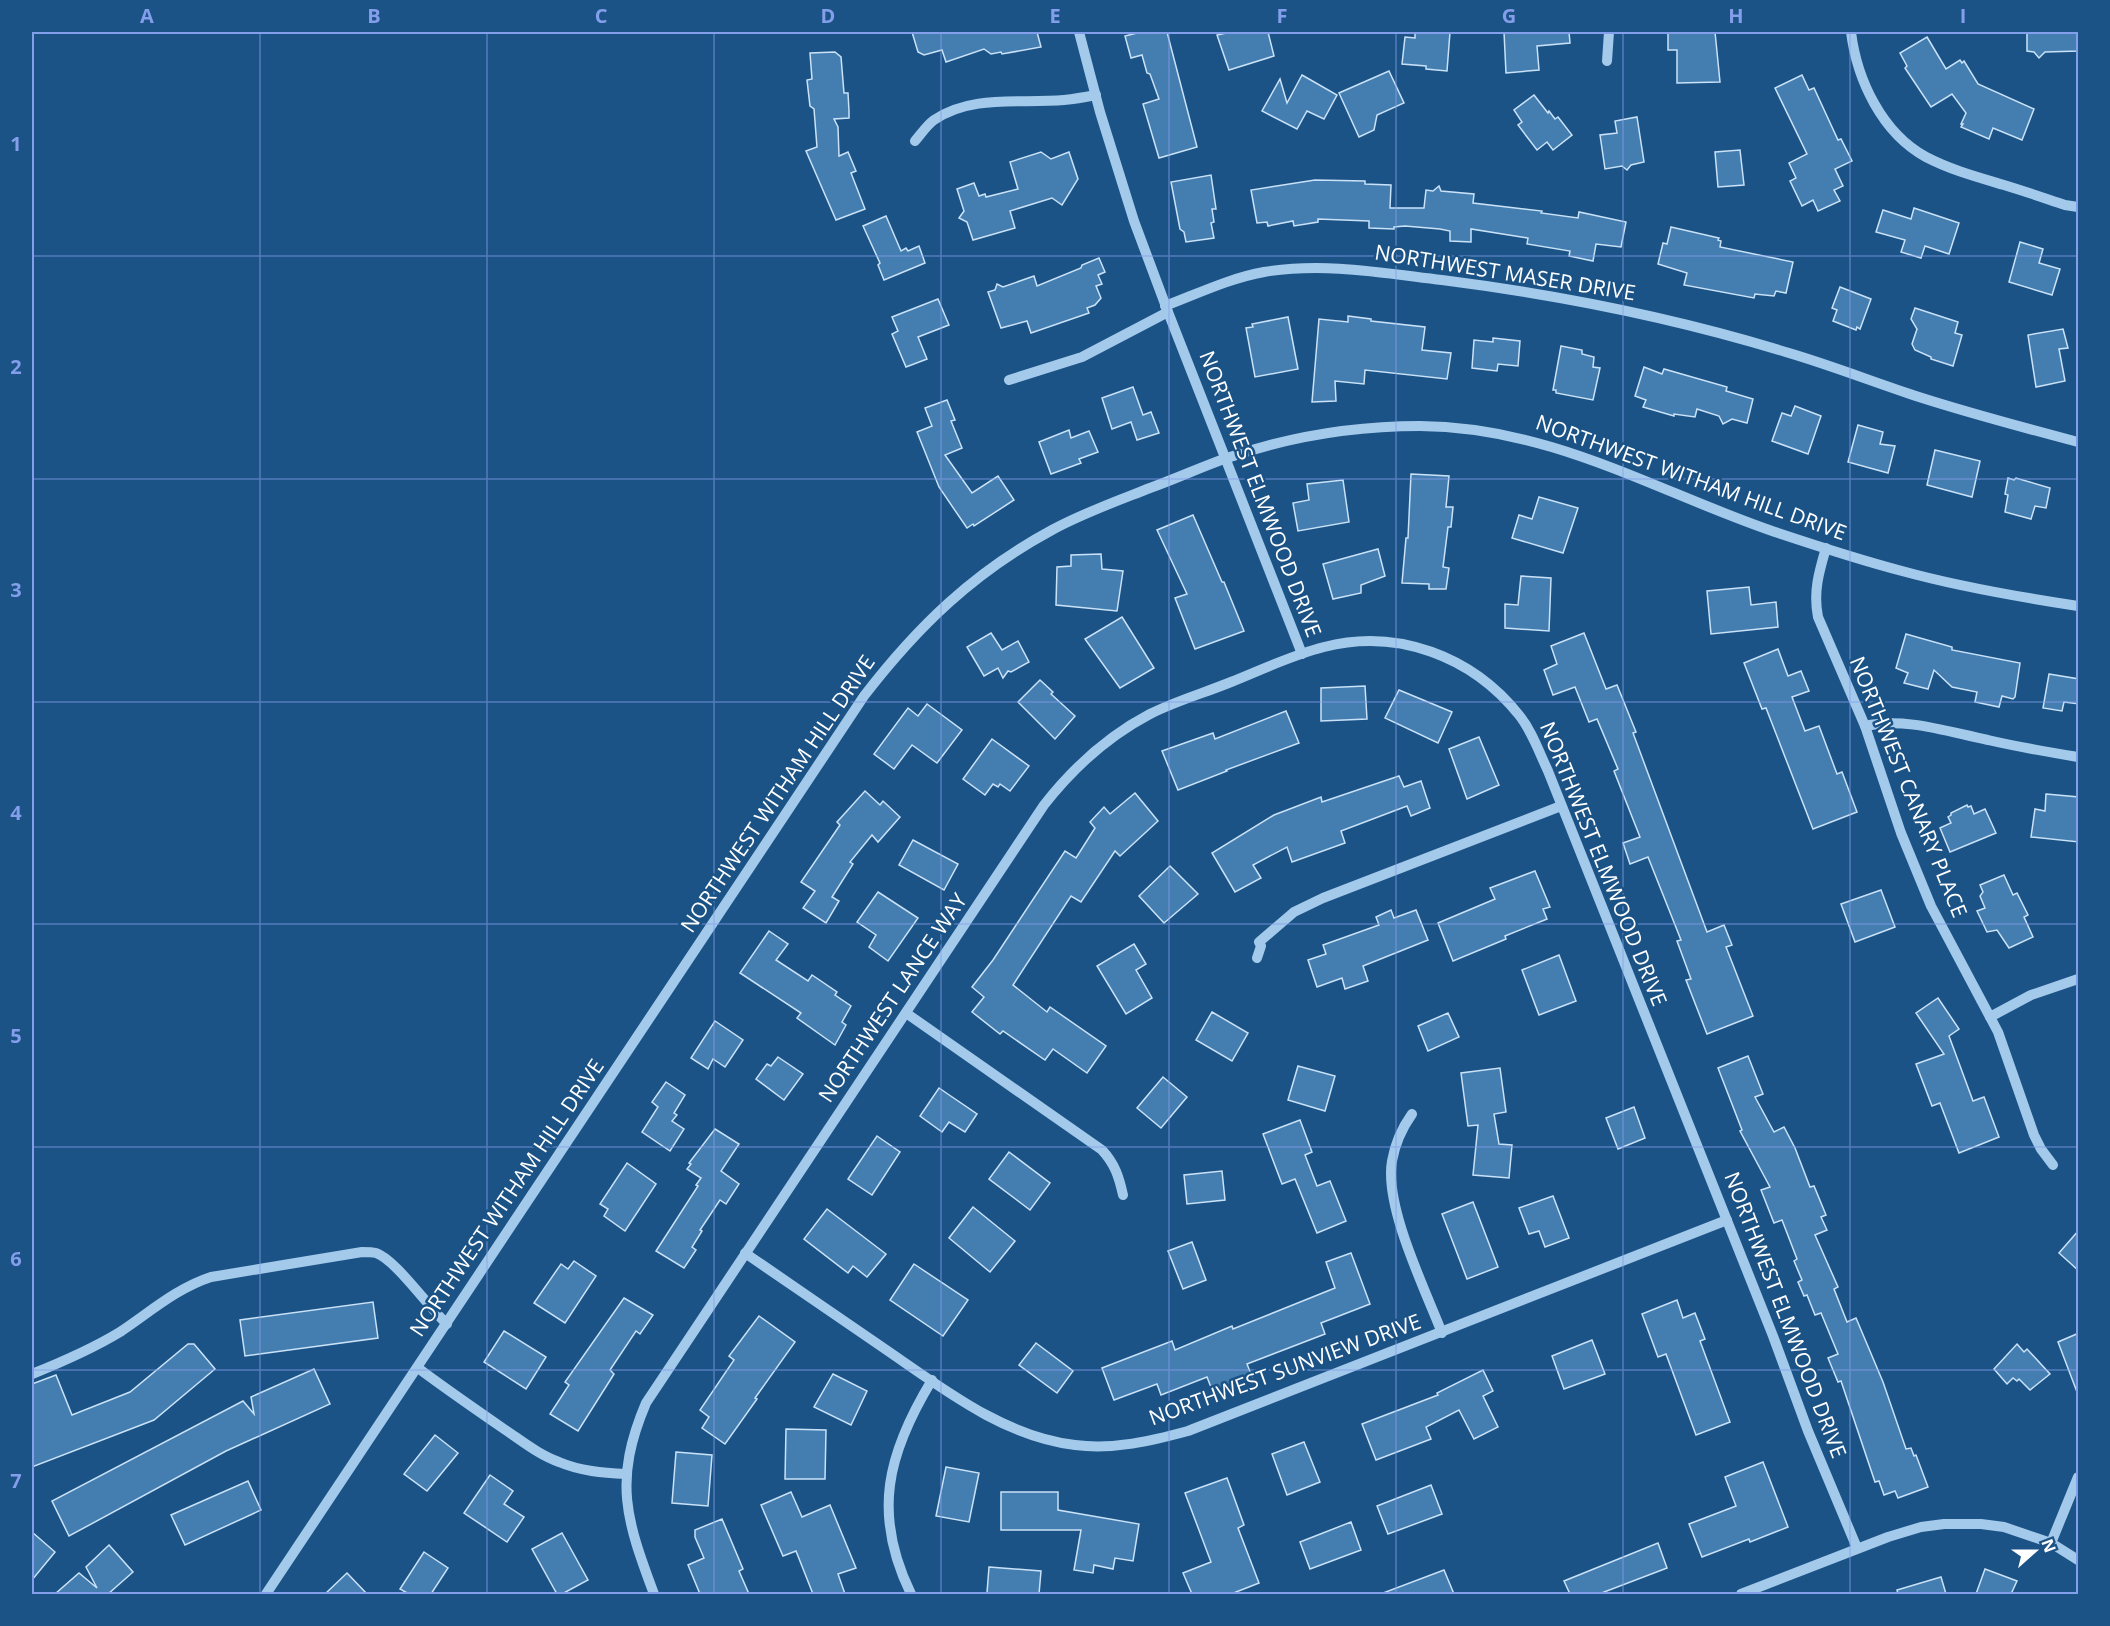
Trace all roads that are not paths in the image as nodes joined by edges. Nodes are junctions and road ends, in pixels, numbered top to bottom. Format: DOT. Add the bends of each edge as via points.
graph roads {
  1 [pos="1079,32"];
  2 [pos="1609,32"];
  3 [pos="1851,32"];
  4 [pos="1606,61"];
  5 [pos="1096,96"];
  6 [pos="915,141"];
  7 [pos="2079,207"];
  8 [pos="1167,309"];
  9 [pos="1009,380"];
  10 [pos="2079,442"];
  11 [pos="1225,459"];
  12 [pos="1826,548"];
  13 [pos="2079,606"];
  14 [pos="1302,654"];
  15 [pos="1865,726"];
  16 [pos="2079,757"];
  17 [pos="1561,806"];
  18 [pos="1257,958"];
  19 [pos="2079,979"];
  20 [pos="906,1013"];
  21 [pos="1990,1017"];
  22 [pos="1412,1114"];
  23 [pos="2053,1165"];
  24 [pos="1124,1195"];
  25 [pos="1727,1220"];
  26 [pos="745,1253"];
  27 [pos="447,1324"];
  28 [pos="1442,1333"];
  29 [pos="418,1368"];
  30 [pos="32,1374"];
  31 [pos="932,1380"];
  32 [pos="626,1474"];
  33 [pos="2079,1477"];
  34 [pos="2051,1543"];
  35 [pos="1857,1548"];
  36 [pos="2079,1560"];
  37 [pos="266,1594"];
  38 [pos="654,1594"];
  39 [pos="911,1594"];
  40 [pos="1742,1594"];
  1 -- 5 [label="street, NORTHWEST ELMWOOD DRIVE"];
  2 -- 4 [label="street"];
  3 -- 7 [label="street" via="1857,63 1874,104 1924,156 1956,171"];
  5 -- 6 [label="street" via="969,105 932,122"];
  5 -- 8 [label="street, NORTHWEST ELMWOOD DRIVE" via="1134,221"];
  8 -- 9 [label="street, NORTHWEST MASER DRIVE" via="1082,357"];
  8 -- 10 [label="street, NORTHWEST MASER DRIVE" via="1235,280 1308,267 1337,267 1504,288 1681,323"];
  8 -- 11 [label="street, NORTHWEST ELMWOOD DRIVE"];
  11 -- 12 [label="street, NORTHWEST WITHAM HILL DRIVE" via="1324,433 1421,426 1461,429 1567,450 1721,512"];
  11 -- 14 [label="street, NORTHWEST ELMWOOD DRIVE"];
  11 -- 27 [label="street, NORTHWEST WITHAM HILL DRIVE" via="1090,512 1004,558 950,600 892,659"];
  12 -- 13 [label="street, NORTHWEST WITHAM HILL DRIVE" via="1905,572"];
  12 -- 15 [label="street, NORTHWEST CANARY PLACE" via="1816,582 1818,617"];
  14 -- 17 [label="street, NORTHWEST ELMWOOD DRIVE" via="1348,642 1400,642 1440,654 1476,674 1520,716 1544,761"];
  14 -- 20 [label="street, NORTHWEST LANCE WAY" via="1152,713 1095,751 1044,804"];
  15 -- 16 [label="street" via="1888,722 1923,726"];
  15 -- 21 [label="street, NORTHWEST CANARY PLACE" via="1901,833 1931,906"];
  17 -- 18 [label="street" via="1293,912 1259,942"];
  17 -- 25 [label="street, NORTHWEST ELMWOOD DRIVE"];
  19 -- 21 [label="street" via="2031,995"];
  20 -- 24 [label="street" via="1102,1150 1118,1172"];
  20 -- 26 [label="street, NORTHWEST LANCE WAY"];
  21 -- 23 [label="street, NORTHWEST CANARY PLACE" via="2034,1135"];
  22 -- 28 [label="street" via="1398,1137 1391,1187 1410,1251"];
  25 -- 28 [label="street, NORTHWEST SUNVIEW DRIVE"];
  25 -- 35 [label="street, NORTHWEST ELMWOOD DRIVE"];
  26 -- 31 [label="street, NORTHWEST SUNVIEW DRIVE"];
  26 -- 32 [label="street, NORTHWEST LANCE WAY" via="646,1403"];
  27 -- 29 [label="street, NORTHWEST WITHAM HILL DRIVE"];
  27 -- 30 [label="street" via="384,1258 362,1252 195,1282 118,1333"];
  28 -- 31 [label="street, NORTHWEST SUNVIEW DRIVE" via="1188,1431 1143,1443 1106,1447 1035,1436 998,1420"];
  29 -- 32 [label="street" via="550,1458 578,1468"];
  29 -- 37 [label="street, NORTHWEST WITHAM HILL DRIVE"];
  31 -- 39 [label="street" via="906,1427 889,1487 892,1543"];
  32 -- 38 [label="street, NORTHWEST LANCE WAY" via="629,1519"];
  33 -- 34 [label="street"];
  34 -- 35 [label="street" via="2004,1527 1944,1524 1921,1527"];
  34 -- 36 [label="street"];
  35 -- 40 [label="street"];
}
